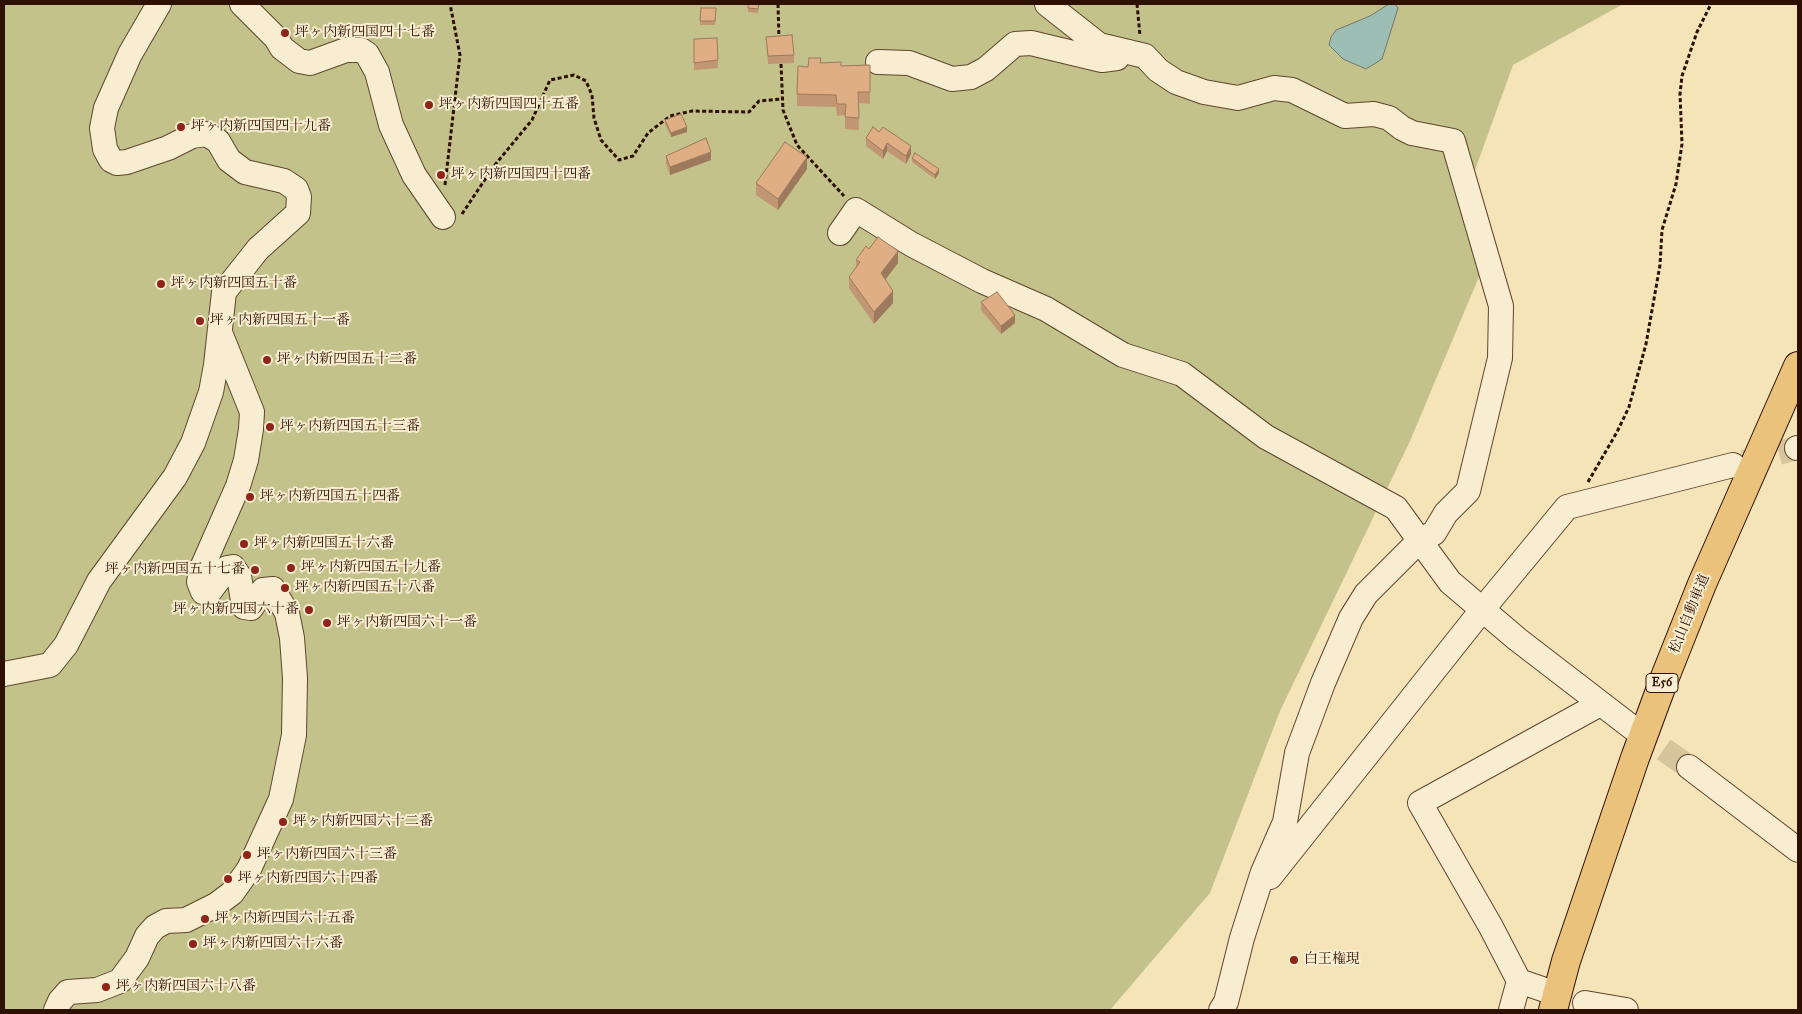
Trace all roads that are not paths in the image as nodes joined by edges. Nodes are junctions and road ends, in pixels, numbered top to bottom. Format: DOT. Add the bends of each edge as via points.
graph roads {
  1 [pos="160,4"];
  2 [pos="242,4"];
  3 [pos="1047,4"];
  4 [pos="1137,54"];
  5 [pos="878,62"];
  6 [pos="443,217"];
  7 [pos="840,233"];
  8 [pos="219,331"];
  9 [pos="1798,366"];
  10 [pos="1798,401"];
  11 [pos="1733,465"];
  12 [pos="1420,540"];
  13 [pos="1482,610"];
  14 [pos="4,674"];
  15 [pos="1600,704"];
  16 [pos="1634,729"];
  17 [pos="1689,767"];
  18 [pos="1798,850"];
  19 [pos="1258,893"];
  20 [pos="1520,981"];
  21 [pos="1550,1001"];
  22 [pos="1576,1006"];
  23 [pos="1225,1008"];
  24 [pos="56,1010"];
  25 [pos="1511,1010"];
  26 [pos="1626,1010"];
  1 -- 8 [label="street" via="130,54 106,108 102,128 105,149 111,160 127,162 192,136 206,134 218,141 229,160 244,172 284,181 296,189 299,197 298,213 258,250 224,292"];
  2 -- 6 [label="street" via="282,48 300,61 310,63 346,50 361,50 367,54 377,72 395,133 414,175"];
  3 -- 4 [label="street" via="1099,45"];
  4 -- 5 [label="street" via="1102,60 1031,43 1015,44 986,69 952,79 909,63"];
  4 -- 12 [label="street" via="1176,82 1204,92 1238,98 1274,88 1292,90 1345,116 1374,114 1389,118 1412,133 1453,141 1501,306 1500,358 1468,491 1446,513 1434,533"];
  7 -- 12 [label="street" via="856,210 911,244 982,281 1046,309 1123,355 1182,374 1266,436 1396,508"];
  8 -- 14 [label="street" via="211,392 193,443 175,477 99,581 66,645 50,665"];
  8 -- 24 [label="street" via="252,412 251,429 238,486 201,570 199,582 203,592 210,591 227,568 233,567 239,576 244,607 251,608 263,590 273,589 287,613 295,678 294,736 281,799 249,869 232,892 216,905 186,920 166,921 155,927 120,981 97,990 68,992"];
  9 -- 21 [label="highway, 松山自動車道 / E56" via="1702,584 1665,677"];
  10 -- 22 [label="highway, 松山自動車道 / E56" via="1722,573 1640,787"];
  11 -- 13 [label="street" via="1567,507"];
  12 -- 13 [label="street" via="1450,582"];
  12 -- 19 [label="street" via="1366,594 1351,618 1297,753 1284,822 1263,872"];
  13 -- 15 [label="street"];
  13 -- 19 [label="street"];
  15 -- 16 [label="street"];
  15 -- 20 [label="street" via="1420,803"];
  17 -- 18 [label="street"];
  19 -- 23 [label="street" via="1242,938"];
  20 -- 21 [label="street"];
  20 -- 25 [label="street"];
  22 -- 26 [label="street"];
}
